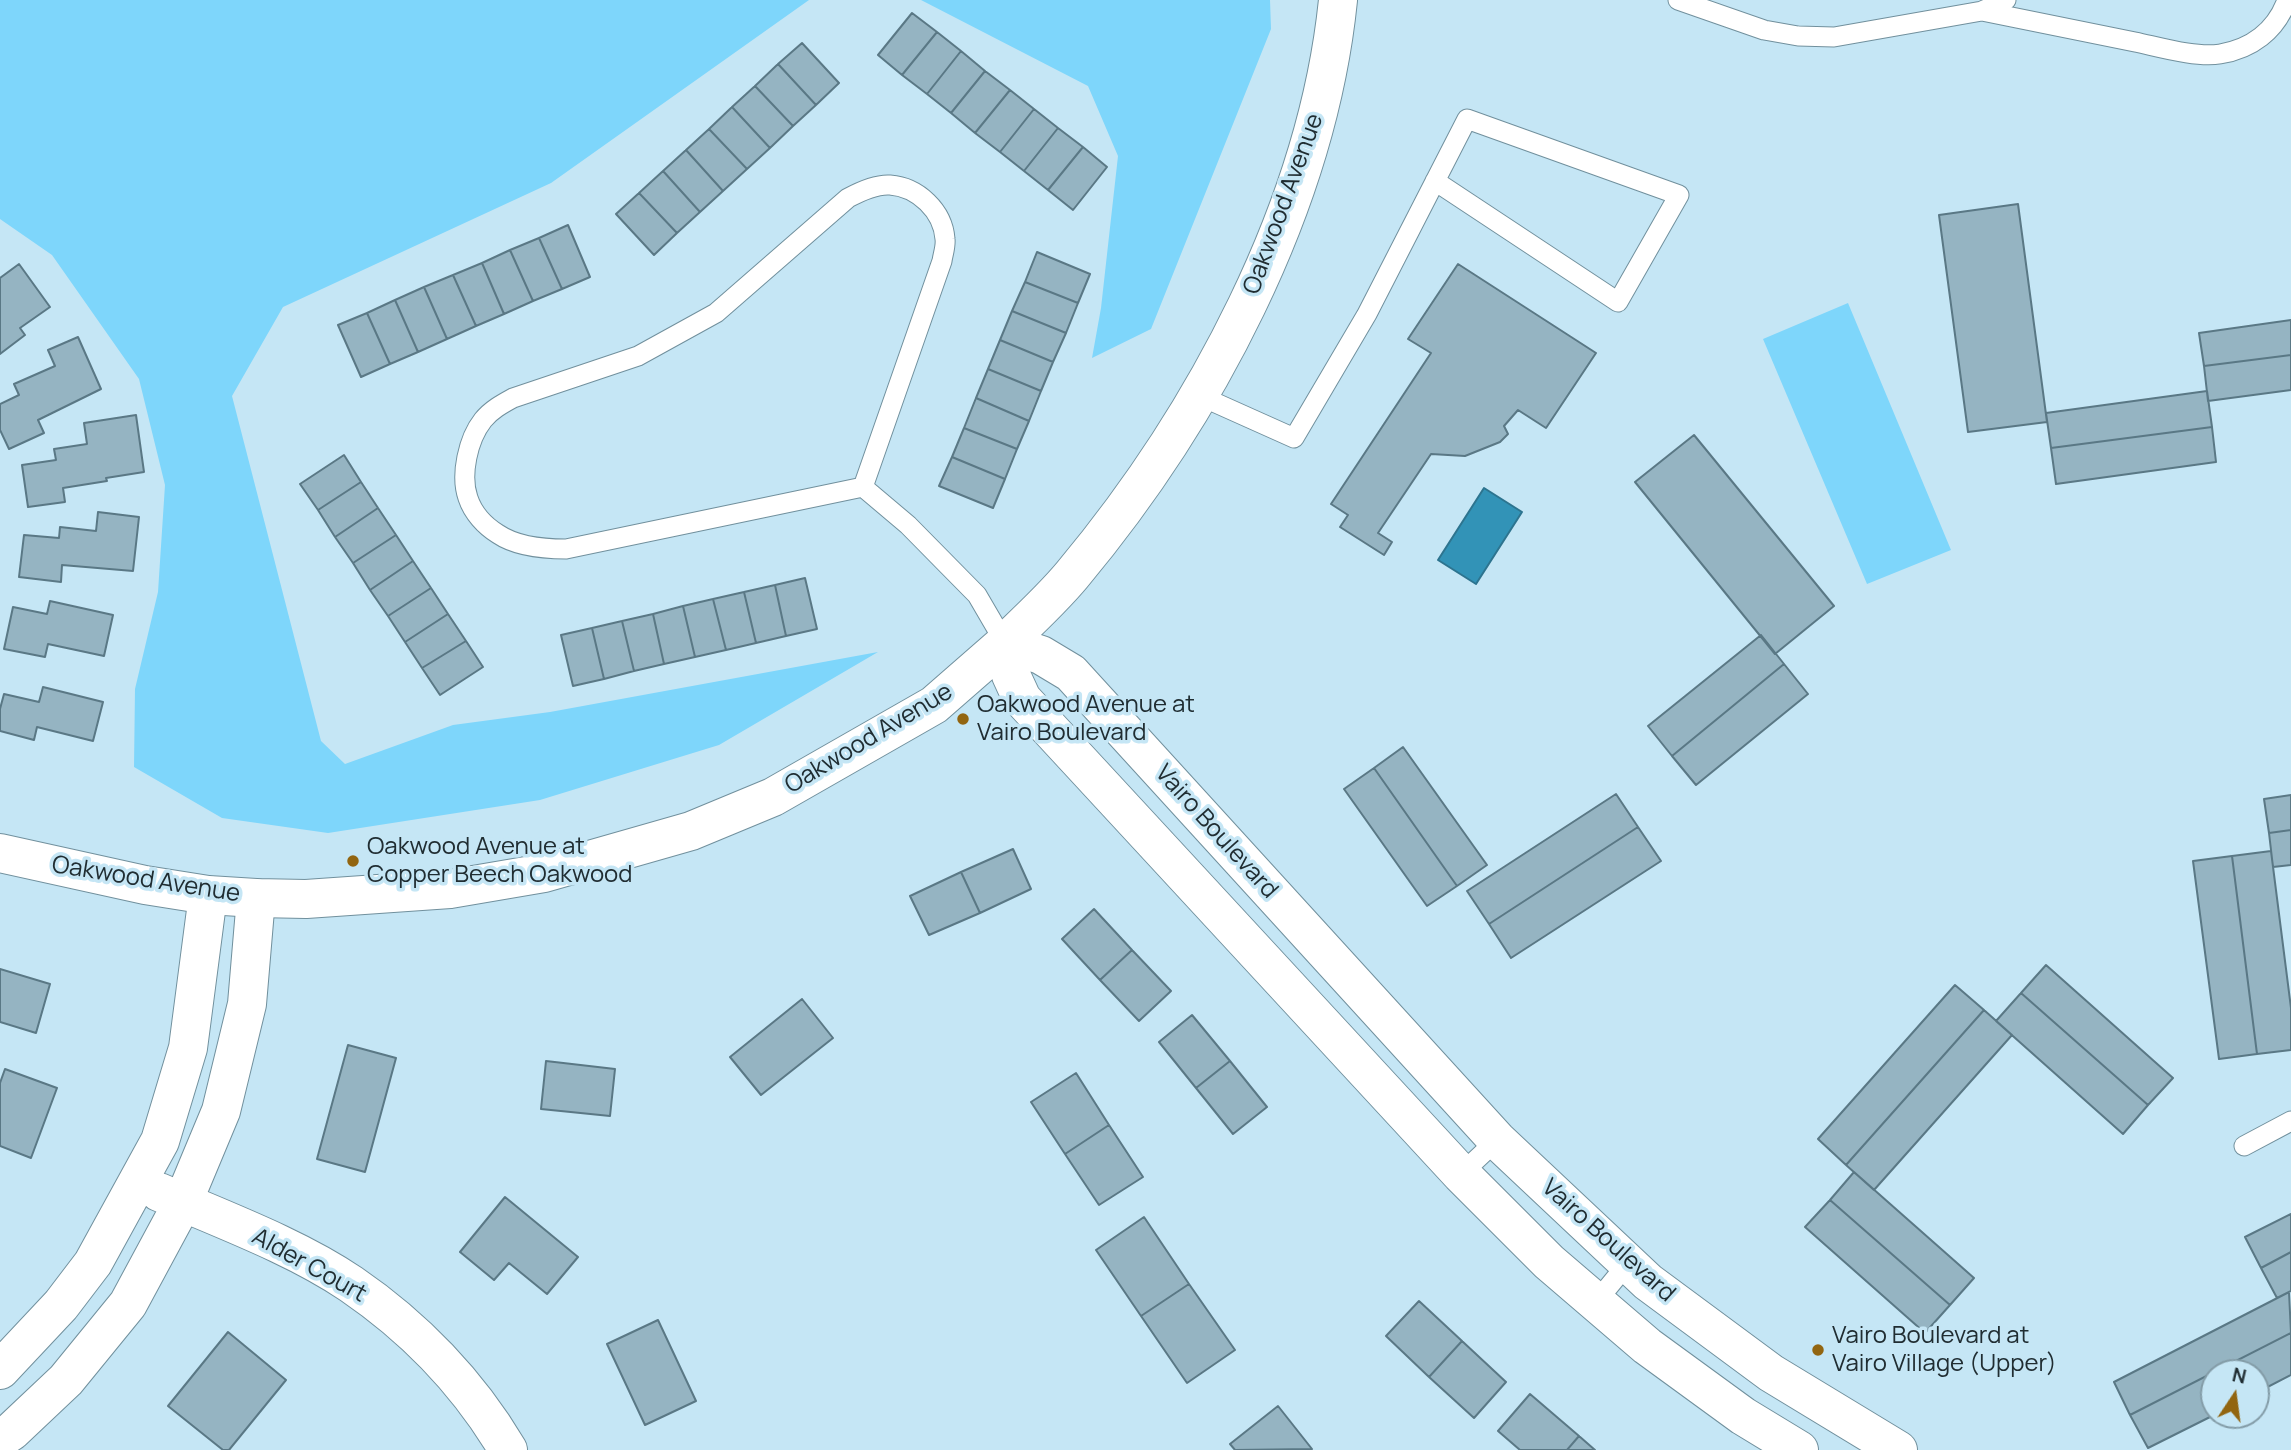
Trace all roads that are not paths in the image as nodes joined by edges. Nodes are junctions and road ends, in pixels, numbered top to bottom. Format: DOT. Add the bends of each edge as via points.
graph roads {
  1 [pos="1338,0"];
  2 [pos="1678,0"];
  3 [pos="2006,0"];
  4 [pos="2287,0"];
  5 [pos="1982,11"];
  6 [pos="1435,181"];
  7 [pos="1198,395"];
  8 [pos="863,487"];
  9 [pos="1006,643"];
  10 [pos="0,853"];
  11 [pos="208,895"];
  12 [pos="256,898"];
  13 [pos="2291,1121"];
  14 [pos="1497,1140"];
  15 [pos="2244,1146"];
  16 [pos="1461,1174"];
  17 [pos="138,1182"];
  18 [pos="183,1202"];
  19 [pos="1628,1263"];
  20 [pos="1596,1302"];
  21 [pos="0,1370"];
  22 [pos="0,1439"];
  23 [pos="508,1450"];
  24 [pos="1799,1450"];
  25 [pos="1898,1450"];
  1 -- 7 [label="street, Oakwood Avenue" via="1322,101 1285,216 1254,291"];
  2 -- 5 [label="lane" via="1764,30 1798,36 1833,37"];
  3 -- 5 [label="lane"];
  4 -- 5 [label="lane" via="2275,24 2261,38 2243,49 2217,55"];
  6 -- 6 [label="lane" via="1467,119 1679,195 1618,302"];
  6 -- 7 [label="lane" via="1367,314 1294,438"];
  7 -- 9 [label="street, Oakwood Avenue" via="1125,508 1071,577"];
  8 -- 8 [label="lane" via="942,261 945,240 941,220 930,204 913,191 889,185 848,198 716,313 638,356 496,407 477,431 466,467 467,496 478,517 500,536 545,549 566,549"];
  8 -- 9 [label="lane" via="976,594"];
  9 -- 12 [label="street, Oakwood Avenue" via="934,705 773,797 691,831 544,873 450,889 306,900"];
  9 -- 14 [label="street, Vairo Boulevard" via="1041,655 1070,673"];
  9 -- 16 [label="street, Vairo Boulevard" via="1011,675 1022,699"];
  10 -- 11 [label="street, Oakwood Avenue"];
  11 -- 12 [label="street, Oakwood Avenue"];
  11 -- 17 [label="street" via="188,1048 160,1141"];
  12 -- 18 [label="street" via="247,1004 221,1111"];
  13 -- 15 [label="lane"];
  14 -- 16 [label="lane"];
  14 -- 19 [label="street, Vairo Boulevard"];
  16 -- 20 [label="street, Vairo Boulevard"];
  17 -- 18 [label="street, Alder Court"];
  17 -- 21 [label="street" via="93,1263"];
  18 -- 22 [label="street" via="128,1304 66,1380"];
  18 -- 23 [label="street, Alder Court" via="294,1252 388,1311 422,1340 471,1396"];
  19 -- 20 [label="lane"];
  19 -- 25 [label="street, Vairo Boulevard" via="1771,1373"];
  20 -- 24 [label="street, Vairo Boulevard" via="1732,1408"];
}
